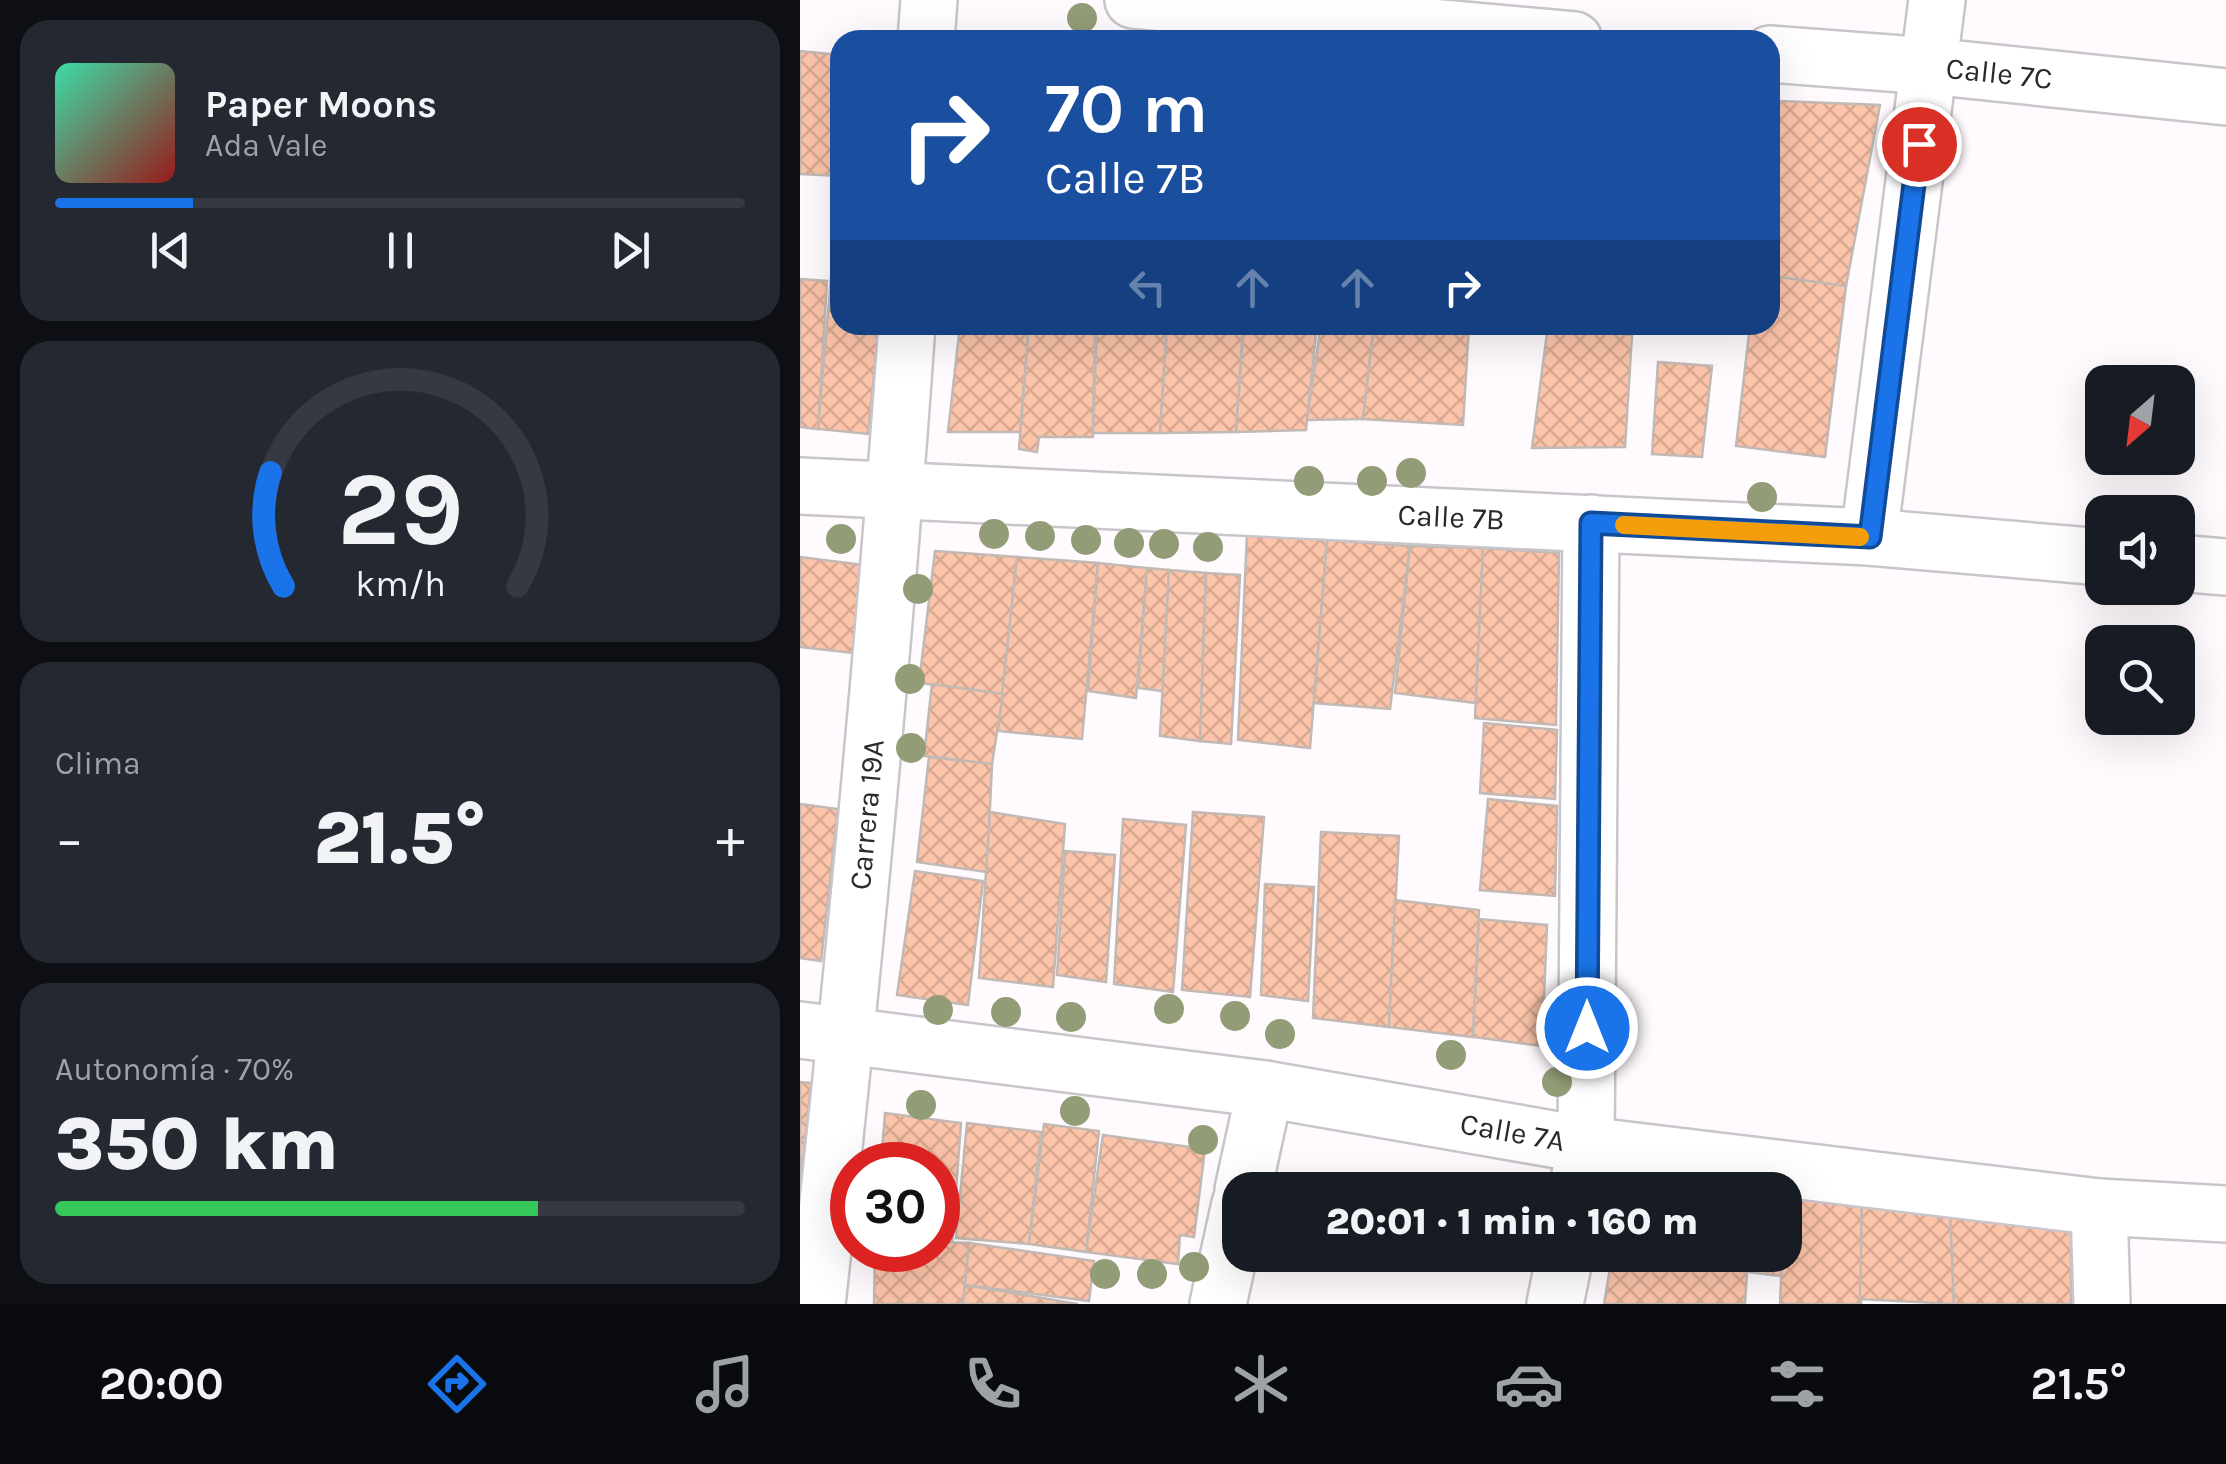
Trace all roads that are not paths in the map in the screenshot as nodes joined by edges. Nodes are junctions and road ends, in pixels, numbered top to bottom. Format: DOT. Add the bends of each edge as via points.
graph roads {
  1 [pos="929,0"];
  2 [pos="1133,0"];
  3 [pos="1937,0"];
  4 [pos="1450,16"];
  5 [pos="927,30"];
  6 [pos="1522,30"];
  7 [pos="1780,55"];
  8 [pos="1929,66"];
  9 [pos="2226,97"];
  10 [pos="905,335"];
  11 [pos="800,486"];
  12 [pos="895,490"];
  13 [pos="1591,523"];
  14 [pos="1870,537"];
  15 [pos="2085,556"];
  16 [pos="2195,565"];
  17 [pos="2226,568"];
  18 [pos="823,1033"];
  19 [pos="1265,1089"];
  20 [pos="1582,1167"];
  21 [pos="1247,1172"];
  22 [pos="2099,1208"];
  23 [pos="2226,1214"];
  24 [pos="1225,1272"];
  25 [pos="1562,1272"];
  26 [pos="816,1304"];
  27 [pos="1218,1304"];
  28 [pos="1556,1304"];
  29 [pos="2102,1304"];
  1 -- 5 [label="street"];
  2 -- 4 [label="street"];
  3 -- 8 [label="street"];
  4 -- 6 [label="street"];
  7 -- 8 [label="street, Calle 7C"];
  8 -- 9 [label="street, Calle 7C"];
  8 -- 14 [label="street"];
  10 -- 12 [label="street, Carrera 19A"];
  11 -- 12 [label="street, Calle 7B"];
  12 -- 13 [label="street, Calle 7B"];
  12 -- 18 [label="street, Carrera 19A"];
  13 -- 14 [label="street, Calle 7B"];
  13 -- 20 [label="street"];
  14 -- 15 [label="street, Calle 7B"];
  16 -- 17 [label="street"];
  18 -- 19 [label="street, Calle 7A"];
  18 -- 26 [label="street, Carrera 19A"];
  19 -- 20 [label="street, Calle 7A"];
  19 -- 21 [label="street"];
  20 -- 22 [label="street, Calle 7A"];
  22 -- 23 [label="street, Calle 7A"];
  22 -- 29 [label="street"];
  24 -- 27 [label="street"];
  25 -- 28 [label="street"];
}
